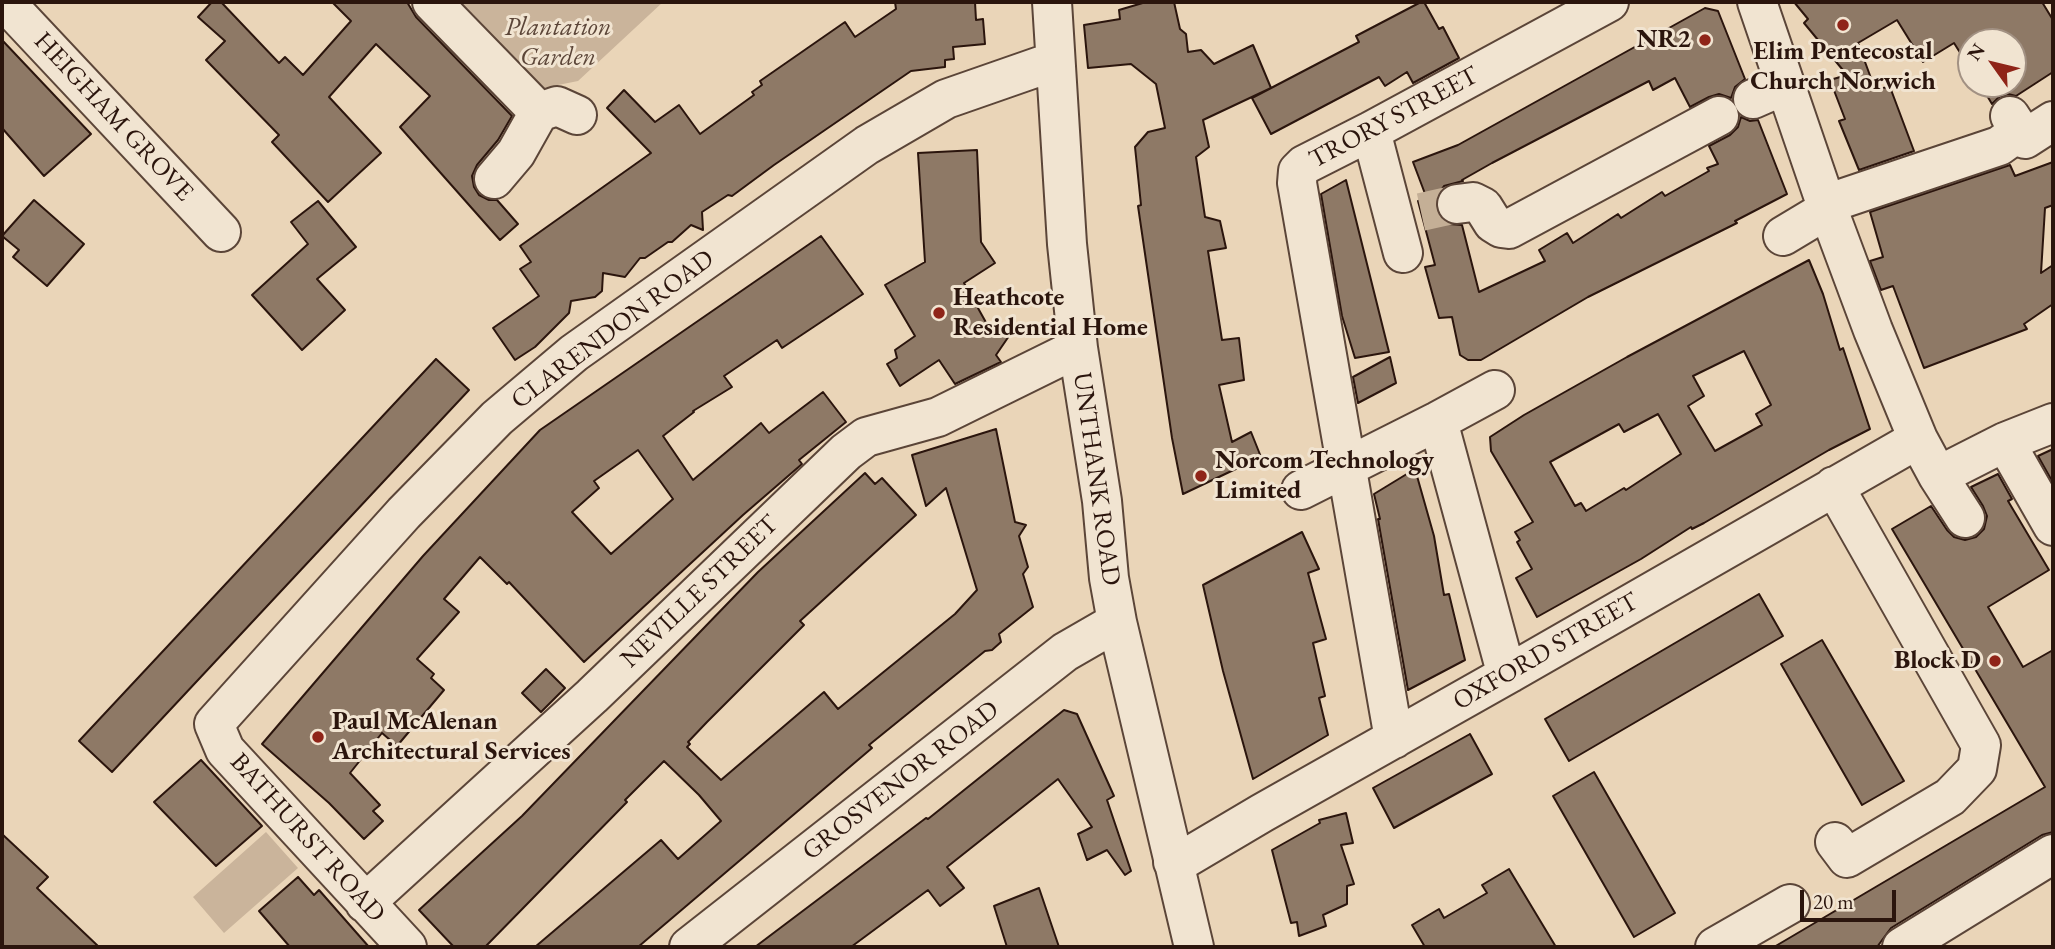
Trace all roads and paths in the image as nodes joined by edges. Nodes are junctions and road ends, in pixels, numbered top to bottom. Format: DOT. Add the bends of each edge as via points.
graph roads {
  1 [pos="5,2"];
  2 [pos="432,2"];
  3 [pos="1052,2"];
  4 [pos="1609,2"];
  5 [pos="1757,2"];
  6 [pos="1055,61"];
  7 [pos="538,112"];
  8 [pos="577,115"];
  9 [pos="1719,116"];
  10 [pos="2027,122"];
  11 [pos="1371,131"];
  12 [pos="494,179"];
  13 [pos="1827,206"];
  14 [pos="221,232"];
  15 [pos="1783,236"];
  16 [pos="1078,348"];
  17 [pos="1495,390"];
  18 [pos="1438,421"];
  19 [pos="2053,423"];
  20 [pos="1918,439"];
  21 [pos="2005,442"];
  22 [pos="1346,469"];
  23 [pos="1938,476"];
  24 [pos="1834,486"];
  25 [pos="1301,490"];
  26 [pos="1965,518"];
  27 [pos="2053,526"];
  28 [pos="1117,622"];
  29 [pos="1510,673"];
  30 [pos="214,724"];
  31 [pos="1394,739"];
  32 [pos="1835,842"];
  33 [pos="2053,854"];
  34 [pos="1173,862"];
  35 [pos="365,903"];
  36 [pos="1790,904"];
  37 [pos="407,947"];
  38 [pos="689,947"];
  39 [pos="1194,947"];
  40 [pos="1715,947"];
  41 [pos="1902,947"];
  1 -- 14 [label="street, HEIGHAM GROVE"];
  2 -- 7 [label="street"];
  3 -- 6 [label="street, UNTHANK ROAD"];
  4 -- 11 [label="street, TRORY STREET"];
  5 -- 13 [label="street" via="1769,92"];
  6 -- 16 [label="street, UNTHANK ROAD"];
  6 -- 30 [label="street, CLARENDON ROAD" via="946,99 867,145 574,354 497,418 404,513"];
  7 -- 8 [label="street" via="557,106"];
  7 -- 12 [label="street" via="516,153"];
  9 -- 11 [label="street" via="1509,229 1493,223 1483,207 1473,202 1419,222"];
  10 -- 13 [label="street" via="1999,146"];
  11 -- 22 [label="street, TRORY STREET" via="1304,164 1297,183"];
  13 -- 15 [label="street"];
  13 -- 20 [label="street"];
  16 -- 28 [label="street, UNTHANK ROAD"];
  16 -- 35 [label="street, NEVILLE STREET" via="938,417 866,438 846,452 592,696"];
  17 -- 18 [label="street"];
  18 -- 22 [label="street"];
  18 -- 29 [label="street"];
  19 -- 21 [label="street"];
  20 -- 23 [label="street"];
  20 -- 24 [label="street, OXFORD STREET"];
  21 -- 23 [label="street"];
  21 -- 27 [label="street"];
  22 -- 25 [label="street"];
  22 -- 31 [label="street, TRORY STREET"];
  23 -- 26 [label="street"];
  24 -- 29 [label="street, OXFORD STREET"];
  24 -- 32 [label="street" via="1981,745 1977,769 1950,797 1847,858"];
  28 -- 34 [label="street, UNTHANK ROAD"];
  28 -- 38 [label="street, GROSVENOR ROAD" via="1065,652"];
  29 -- 31 [label="street, OXFORD STREET"];
  30 -- 35 [label="street, BATHURST ROAD" via="225,750"];
  31 -- 34 [label="street, OXFORD STREET" via="1186,859"];
  33 -- 41 [label="street"];
  34 -- 39 [label="street, UNTHANK ROAD"];
  35 -- 37 [label="street, BATHURST ROAD"];
  36 -- 40 [label="street"];
}
